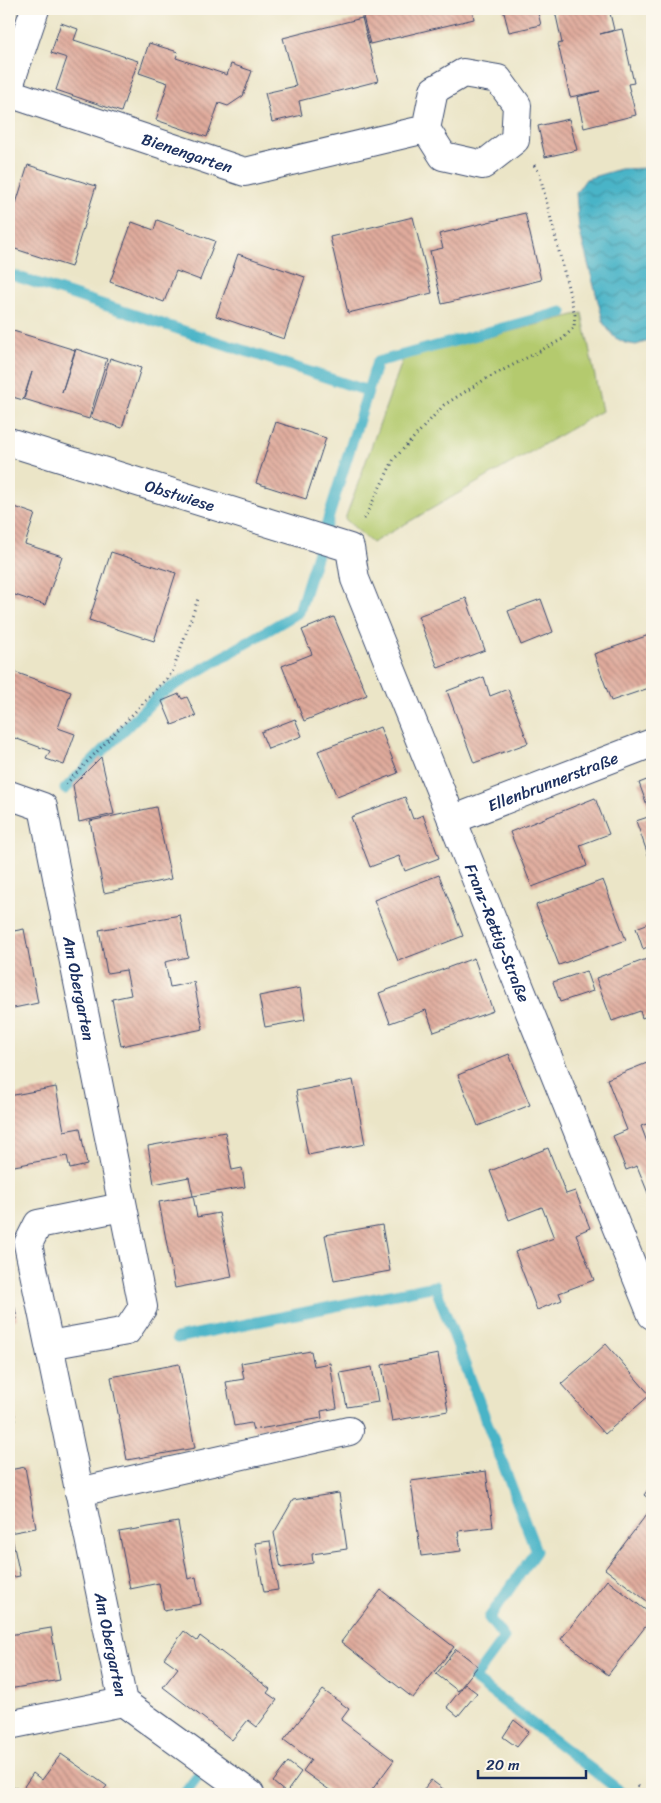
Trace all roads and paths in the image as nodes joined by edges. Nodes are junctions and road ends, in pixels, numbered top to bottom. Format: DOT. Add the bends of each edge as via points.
graph roads {
  1 [pos="34,9"];
  2 [pos="9,86"];
  3 [pos="9,93"];
  4 [pos="426,129"];
  5 [pos="515,140"];
  6 [pos="9,442"];
  7 [pos="350,548"];
  8 [pos="198,599"];
  9 [pos="652,743"];
  10 [pos="9,795"];
  11 [pos="44,807"];
  12 [pos="452,820"];
  13 [pos="122,1207"];
  14 [pos="652,1315"];
  15 [pos="49,1345"];
  16 [pos="349,1431"];
  17 [pos="79,1492"];
  18 [pos="123,1702"];
  19 [pos="9,1725"];
  20 [pos="638,1786"];
  21 [pos="250,1794"];
  22 [pos="646,1794"];
  1 -- 2 [label="street"];
  3 -- 4 [label="street, Bienengarten" via="245,172"];
  4 -- 5 [label="street" via="443,156 482,165"];
  4 -- 5 [label="street" via="434,90 463,73 498,79 518,105"];
  5 -- 7 [label="path" via="538,172 575,315 574,327 563,339 444,405 394,459"];
  6 -- 7 [label="street, Obstwiese"];
  7 -- 12 [label="street, Franz-Rettig-Straße" via="355,579"];
  8 -- 11 [label="path" via="172,672"];
  9 -- 12 [label="street, Ellenbrunnerstraße"];
  10 -- 11 [label="street"];
  11 -- 13 [label="street, Am Obergarten"];
  12 -- 14 [label="street, Franz-Rettig-Straße"];
  13 -- 15 [label="street, Am Obergarten" via="143,1307 127,1331"];
  13 -- 15 [label="street, Am Obergarten" via="38,1224 28,1244"];
  15 -- 17 [label="street, Am Obergarten"];
  16 -- 17 [label="street"];
  17 -- 18 [label="street, Am Obergarten"];
  18 -- 19 [label="street"];
  18 -- 21 [label="street, Am Obergarten"];
  20 -- 22 [label="path"];
}
